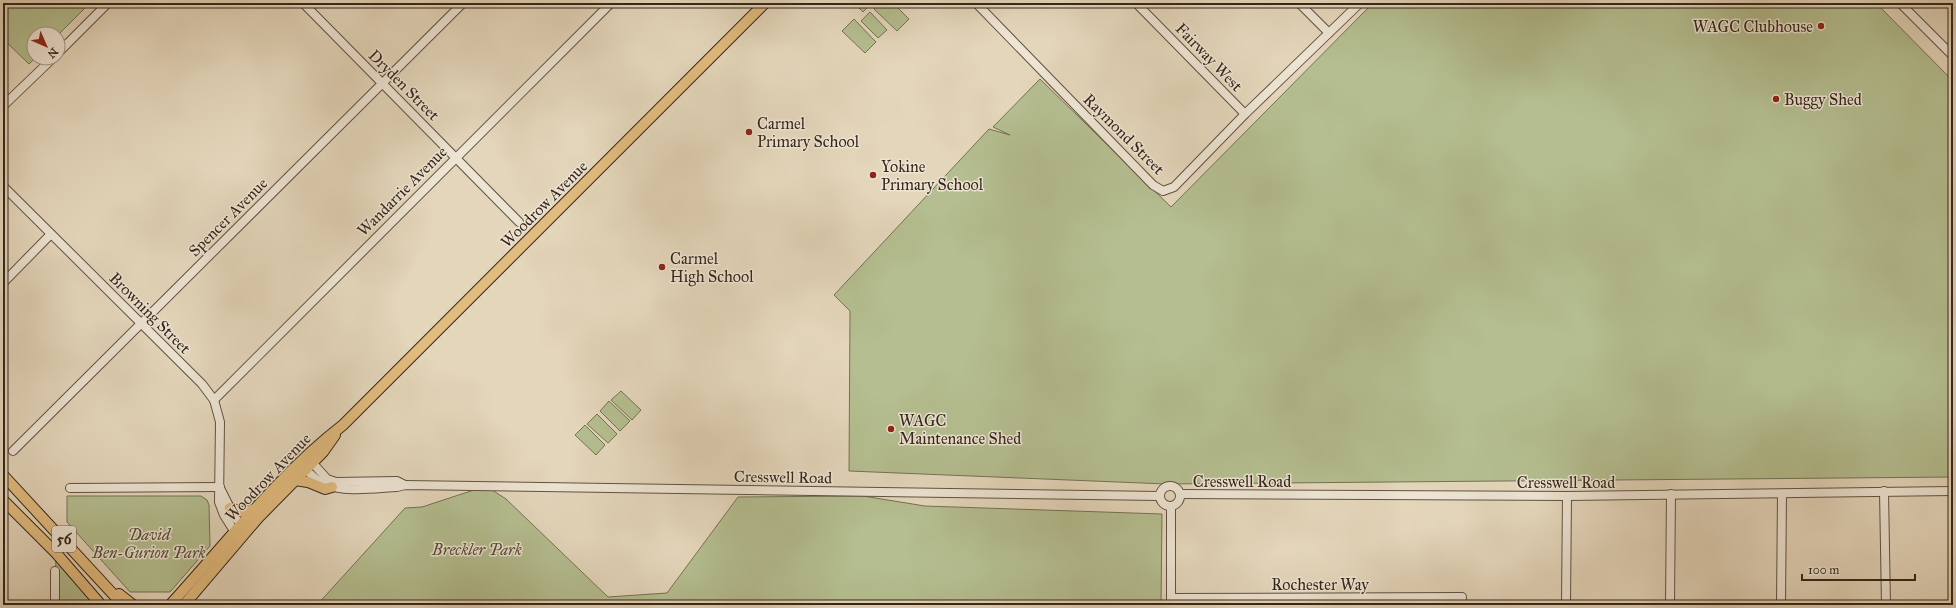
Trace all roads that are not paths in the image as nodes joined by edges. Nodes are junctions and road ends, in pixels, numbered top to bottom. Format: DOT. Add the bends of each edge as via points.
graph roads {
  1 [pos="108,3"];
  2 [pos="303,3"];
  3 [pos="463,3"];
  4 [pos="611,3"];
  5 [pos="765,3"];
  6 [pos="976,3"];
  7 [pos="1136,3"];
  8 [pos="1299,3"];
  9 [pos="1360,3"];
  10 [pos="1900,3"];
  11 [pos="1329,33"];
  12 [pos="66,45"];
  13 [pos="1953,56"];
  14 [pos="45,66"];
  15 [pos="383,83"];
  16 [pos="3,106"];
  17 [pos="1245,114"];
  18 [pos="456,158"];
  19 [pos="3,186"];
  20 [pos="519,222"];
  21 [pos="51,234"];
  22 [pos="3,283"];
  23 [pos="141,323"];
  24 [pos="214,400"];
  25 [pos="13,451"];
  26 [pos="306,463"];
  27 [pos="3,475"];
  28 [pos="295,480"];
  29 [pos="405,485"];
  30 [pos="220,487"];
  31 [pos="332,487"];
  32 [pos="70,488"];
  33 [pos="1884,491"];
  34 [pos="1953,491"];
  35 [pos="1180,494"];
  36 [pos="1671,494"];
  37 [pos="1782,494"];
  38 [pos="1160,496"];
  39 [pos="1567,496"];
  40 [pos="3,500"];
  41 [pos="1171,506"];
  42 [pos="230,508"];
  43 [pos="256,509"];
  44 [pos="245,527"];
  45 [pos="237,536"];
  46 [pos="55,571"];
  47 [pos="110,590"];
  48 [pos="1171,602"];
  49 [pos="55,605"];
  50 [pos="101,605"];
  51 [pos="123,605"];
  52 [pos="134,605"];
  53 [pos="170,605"];
  54 [pos="184,605"];
  55 [pos="1461,605"];
  56 [pos="1566,605"];
  57 [pos="1670,605"];
  58 [pos="1781,605"];
  59 [pos="1886,605"];
  1 -- 12 [label="street"];
  2 -- 15 [label="street, Dryden Street"];
  3 -- 15 [label="street, Spencer Avenue"];
  4 -- 18 [label="street, Wandarrie Avenue"];
  5 -- 26 [label="main road, Woodrow Avenue" via="342,425 317,445"];
  6 -- 17 [label="street, Raymond Street" via="1153,185 1163,191 1174,187"];
  7 -- 17 [label="street, Fairway West"];
  8 -- 11 [label="street"];
  9 -- 11 [label="street, Raymond Street"];
  10 -- 13 [label="street"];
  11 -- 17 [label="street, Raymond Street"];
  14 -- 16 [label="street"];
  15 -- 18 [label="street, Dryden Street"];
  15 -- 23 [label="street, Spencer Avenue"];
  18 -- 20 [label="street, Dryden Street"];
  18 -- 24 [label="street, Wandarrie Avenue"];
  19 -- 21 [label="street, Browning Street"];
  21 -- 22 [label="street"];
  21 -- 23 [label="street, Browning Street"];
  23 -- 24 [label="street, Browning Street" via="202,384"];
  23 -- 25 [label="street, Spencer Avenue"];
  24 -- 30 [label="street, Browning Street" via="220,422"];
  26 -- 28 [label="main road, Woodrow Avenue"];
  26 -- 29 [label="street, Cresswell Road" via="327,479 336,482 397,481"];
  26 -- 31 [label="street, Cresswell Road" via="318,481"];
  26 -- 43 [label="main road, Woodrow Avenue"];
  27 -- 47 [label="main road, 56"];
  28 -- 31 [label="main road" via="325,489"];
  28 -- 44 [label="main road, Woodrow Avenue"];
  29 -- 31 [label="street, Cresswell Road"];
  29 -- 38 [label="street, Cresswell Road"];
  30 -- 32 [label="street"];
  30 -- 42 [label="street, Browning Street"];
  30 -- 45 [label="street, Browning Street" via="219,502"];
  33 -- 34 [label="street, Cresswell Road"];
  33 -- 37 [label="street, Cresswell Road"];
  33 -- 59 [label="street"];
  35 -- 38 [label="street, Cresswell Road" via="1176,488 1169,486 1163,489"];
  35 -- 39 [label="street, Cresswell Road"];
  35 -- 41 [label="street, Cresswell Road" via="1178,502"];
  36 -- 37 [label="street, Cresswell Road"];
  36 -- 39 [label="street, Cresswell Road"];
  36 -- 57 [label="street"];
  37 -- 58 [label="street"];
  38 -- 41 [label="street" via="1165,504"];
  39 -- 56 [label="street"];
  40 -- 50 [label="main road, 56" via="56,553"];
  41 -- 48 [label="street"];
  42 -- 43 [label="main road" via="242,512"];
  42 -- 44 [label="street, Browning Street"];
  43 -- 44 [label="main road, Woodrow Avenue"];
  44 -- 45 [label="main road, Woodrow Avenue"];
  45 -- 53 [label="main road, Woodrow Avenue"];
  45 -- 54 [label="main road, Woodrow Avenue"];
  46 -- 49 [label="street"];
  47 -- 51 [label="main road, 56"];
  47 -- 52 [label="main road"];
  48 -- 55 [label="street, Rochester Way" via="1462,597"];
}
